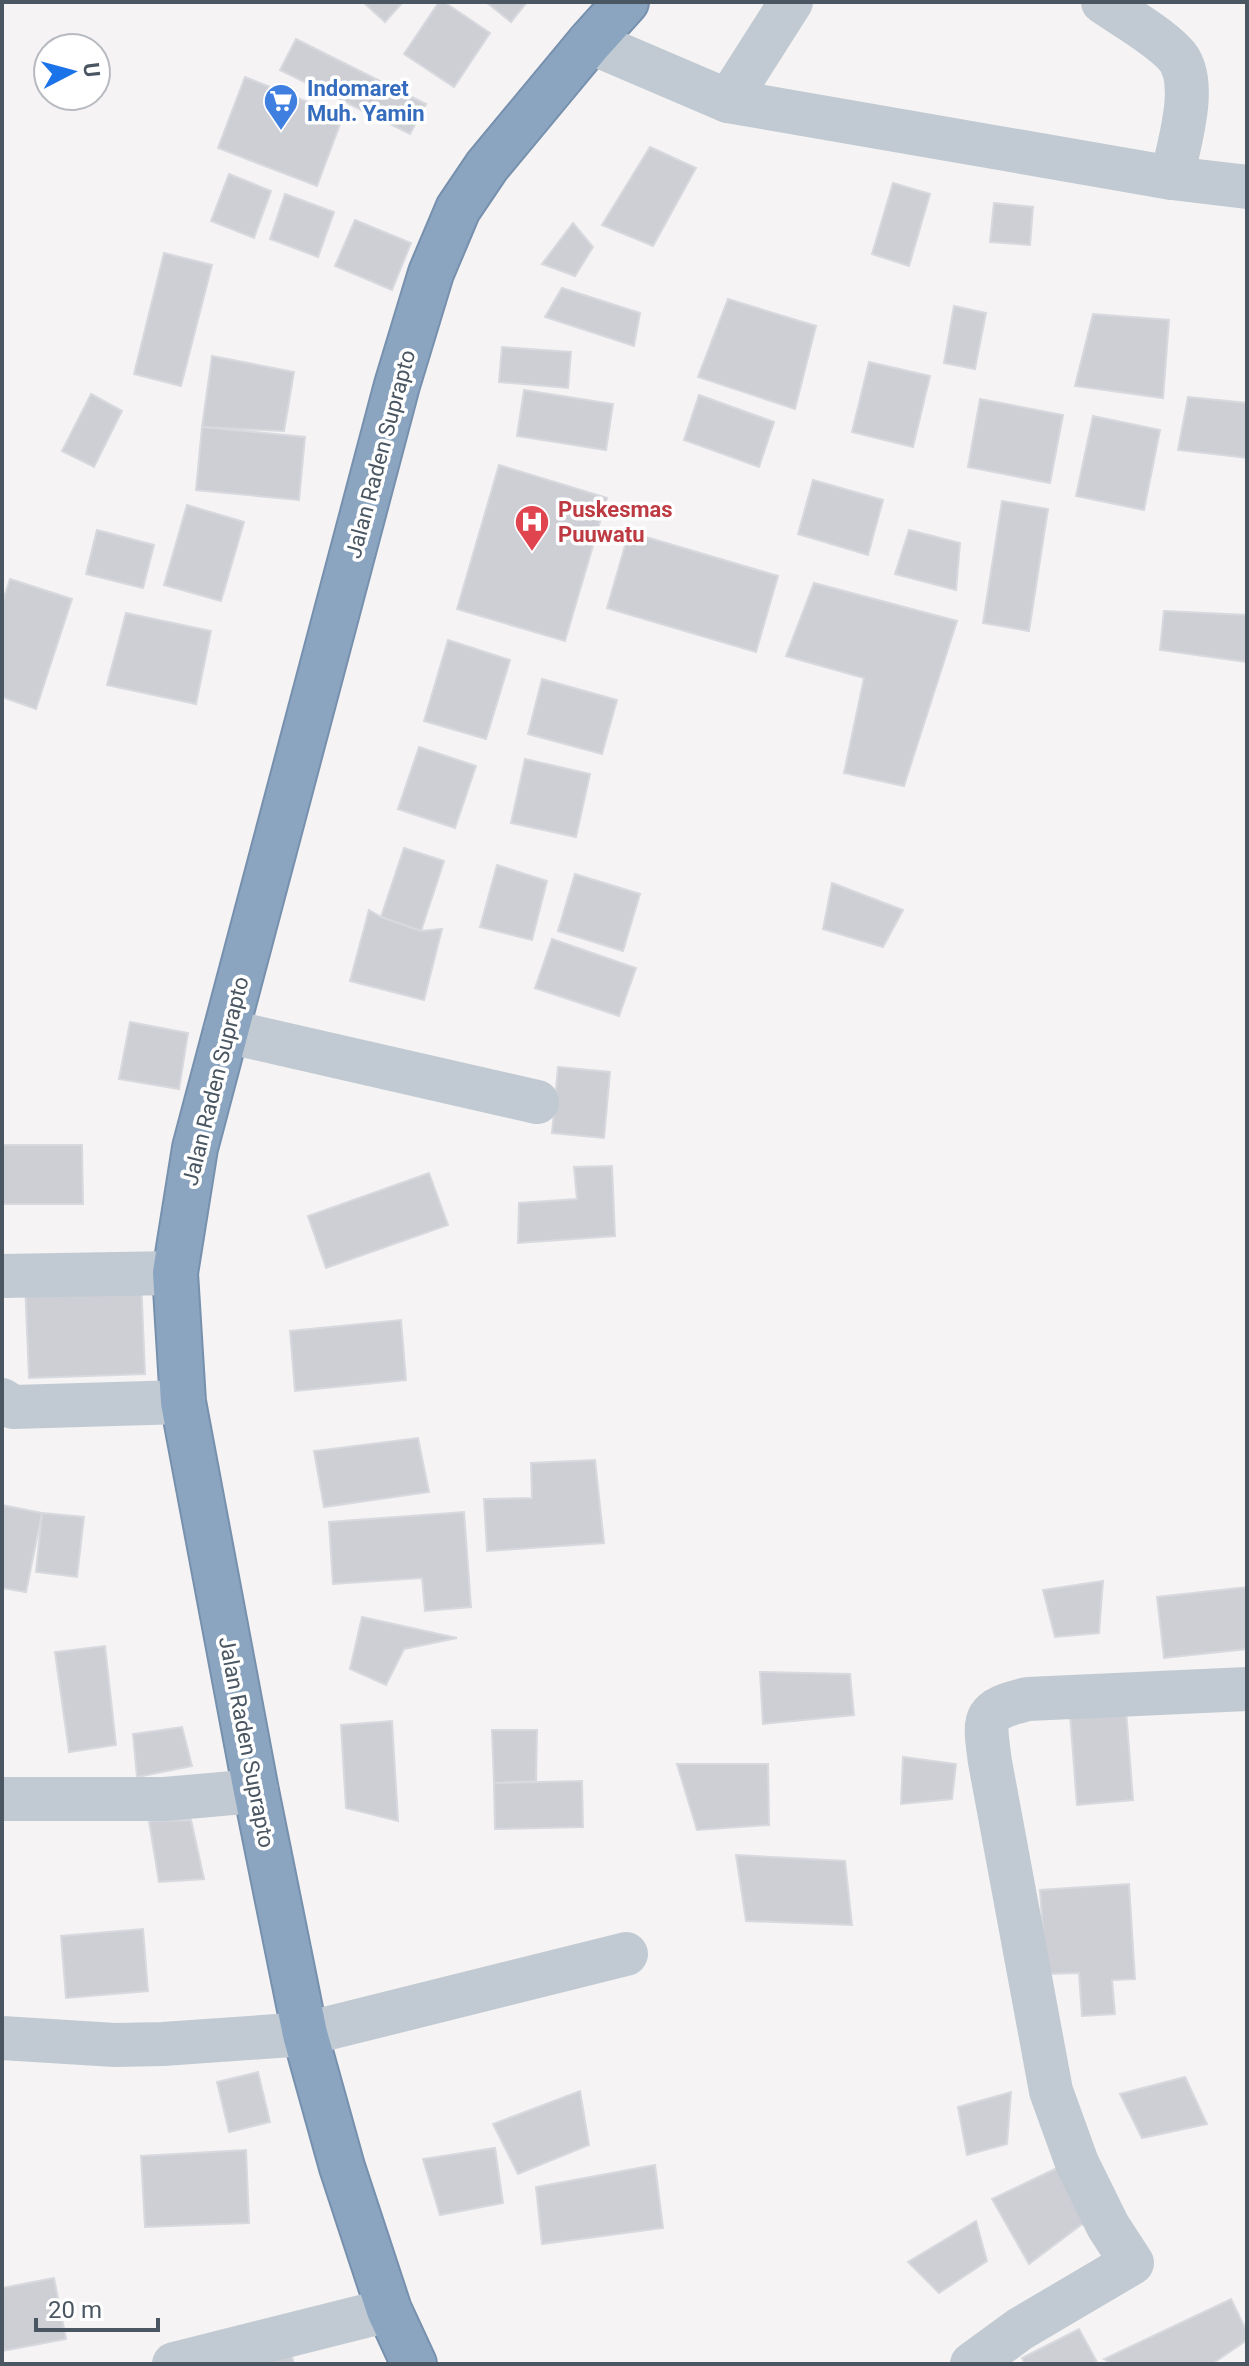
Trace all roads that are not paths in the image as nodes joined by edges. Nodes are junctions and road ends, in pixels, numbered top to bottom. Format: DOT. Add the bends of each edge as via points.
graph roads {
  1 [pos="626,2"];
  2 [pos="791,2"];
  3 [pos="1103,2"];
  4 [pos="590,42"];
  5 [pos="728,101"];
  6 [pos="1172,178"];
  7 [pos="1247,187"];
  8 [pos="226,1031"];
  9 [pos="537,1102"];
  10 [pos="175,1273"];
  11 [pos="2,1276"];
  12 [pos="2,1400"];
  13 [pos="183,1402"];
  14 [pos="1247,1689"];
  15 [pos="256,1791"];
  16 [pos="2,1799"];
  17 [pos="626,1954"];
  18 [pos="305,2034"];
  19 [pos="2,2038"];
  20 [pos="389,2310"];
  21 [pos="174,2364"];
  22 [pos="414,2364"];
  23 [pos="972,2364"];
  1 -- 4 [label="highway, Jalan Raden Suprapto"];
  2 -- 5 [label="street"];
  3 -- 6 [label="street" via="1176,54 1185,71 1188,92"];
  4 -- 5 [label="street"];
  4 -- 8 [label="highway, Jalan Raden Suprapto" via="487,166 458,209 431,273"];
  5 -- 6 [label="street"];
  6 -- 7 [label="street"];
  8 -- 9 [label="street"];
  8 -- 10 [label="highway, Jalan Raden Suprapto" via="195,1148"];
  10 -- 11 [label="street"];
  10 -- 13 [label="highway, Jalan Raden Suprapto"];
  12 -- 13 [label="street" via="13,1407"];
  13 -- 15 [label="highway, Jalan Raden Suprapto"];
  14 -- 23 [label="street" via="1028,1699 999,1706 989,1717 990,1762 1051,2091 1077,2163 1132,2263"];
  15 -- 16 [label="street" via="165,1799"];
  15 -- 18 [label="highway, Jalan Raden Suprapto"];
  17 -- 18 [label="street"];
  18 -- 19 [label="street" via="115,2045"];
  18 -- 20 [label="highway, Jalan Raden Suprapto"];
  20 -- 21 [label="street"];
  20 -- 22 [label="highway, Jalan Raden Suprapto"];
}
